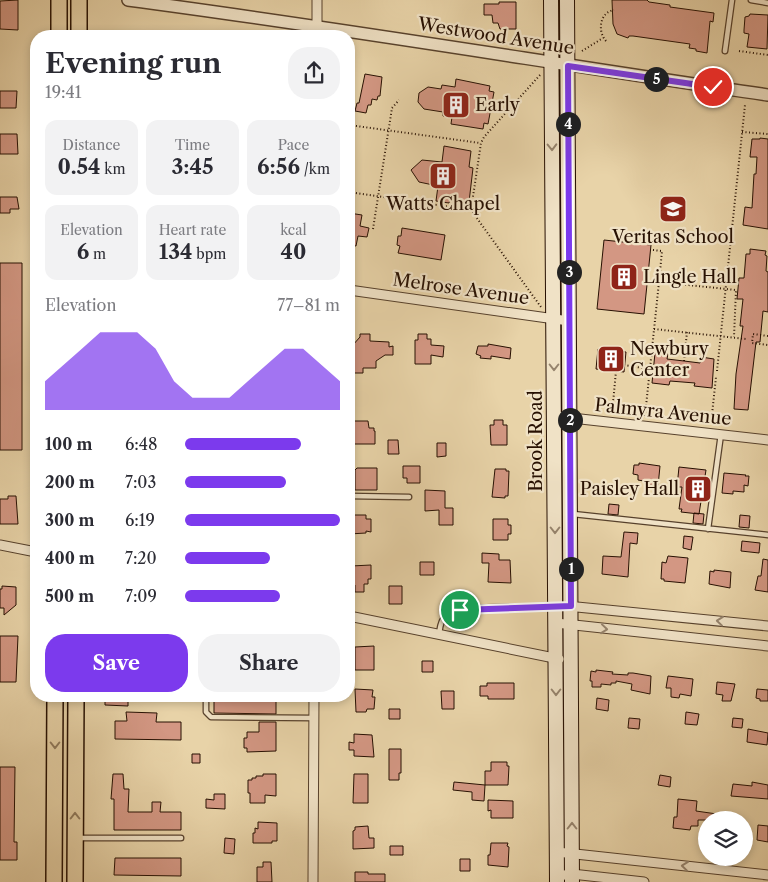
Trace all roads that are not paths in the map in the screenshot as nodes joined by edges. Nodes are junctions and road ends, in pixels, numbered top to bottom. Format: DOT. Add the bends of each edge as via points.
graph roads {
  1 [pos="59,0"];
  2 [pos="79,0"];
  3 [pos="128,0"];
  4 [pos="317,0"];
  5 [pos="551,0"];
  6 [pos="567,0"];
  7 [pos="732,0"];
  8 [pos="751,0"];
  9 [pos="768,2"];
  10 [pos="317,27"];
  11 [pos="58,30"];
  12 [pos="79,30"];
  13 [pos="338,30"];
  14 [pos="355,32"];
  15 [pos="725,51"];
  16 [pos="568,66"];
  17 [pos="546,67"];
  18 [pos="768,95"];
  19 [pos="355,291"];
  20 [pos="548,315"];
  21 [pos="569,321"];
  22 [pos="554,416"];
  23 [pos="570,418"];
  24 [pos="721,434"];
  25 [pos="768,440"];
  26 [pos="355,496"];
  27 [pos="410,497"];
  28 [pos="571,514"];
  29 [pos="708,529"];
  30 [pos="768,535"];
  31 [pos="0,545"];
  32 [pos="30,551"];
  33 [pos="571,606"];
  34 [pos="556,607"];
  35 [pos="355,617"];
  36 [pos="556,623"];
  37 [pos="572,625"];
  38 [pos="768,626"];
  39 [pos="439,634"];
  40 [pos="768,646"];
  41 [pos="556,658"];
  42 [pos="572,662"];
  43 [pos="55,702"];
  44 [pos="76,702"];
  45 [pos="206,702"];
  46 [pos="314,702"];
  47 [pos="314,718"];
  48 [pos="75,838"];
  49 [pos="181,838"];
  50 [pos="557,852"];
  51 [pos="572,854"];
  52 [pos="768,875"];
  53 [pos="572,878"];
  54 [pos="557,879"];
  55 [pos="54,882"];
  56 [pos="75,882"];
  57 [pos="313,882"];
  58 [pos="644,882"];
  1 -- 11 [label="main road"];
  2 -- 12 [label="main road"];
  3 -- 10 [label="street, Westwood Avenue"];
  4 -- 10 [label="street"];
  5 -- 17 [label="main road, Brook Road"];
  6 -- 16 [label="main road, Brook Road"];
  7 -- 15 [label="lane"];
  8 -- 9 [label="lane"];
  10 -- 13 [label="street, Westwood Avenue"];
  14 -- 17 [label="street, Westwood Avenue"];
  16 -- 17 [label="street, Westwood Avenue"];
  16 -- 18 [label="street, Westwood Avenue"];
  16 -- 21 [label="main road, Brook Road"];
  17 -- 20 [label="main road, Brook Road, one-way"];
  19 -- 20 [label="street, Melrose Avenue"];
  20 -- 21 [label="street, Melrose Avenue"];
  20 -- 22 [label="main road, Brook Road, one-way"];
  21 -- 23 [label="main road, Brook Road"];
  22 -- 23 [label="street, Palmyra Avenue"];
  22 -- 34 [label="main road, Brook Road, one-way"];
  23 -- 24 [label="street, Palmyra Avenue"];
  23 -- 28 [label="main road, Brook Road"];
  24 -- 25 [label="street, Palmyra Avenue"];
  24 -- 29 [label="lane"];
  26 -- 27 [label="lane"];
  28 -- 29 [label="lane"];
  28 -- 33 [label="main road, Brook Road"];
  29 -- 30 [label="lane"];
  31 -- 32 [label="street"];
  33 -- 34 [label="street"];
  33 -- 37 [label="main road, Brook Road"];
  38 -- 33 [label="street, one-way"];
  34 -- 36 [label="main road, Brook Road"];
  34 -- 39 [label="lane" via="460,610 445,616"];
  35 -- 39 [label="street"];
  36 -- 37 [label="street"];
  36 -- 41 [label="main road, Brook Road"];
  37 -- 40 [label="street, one-way"];
  37 -- 42 [label="main road, Brook Road"];
  39 -- 41 [label="street"];
  41 -- 42 [label="street"];
  41 -- 50 [label="main road, Brook Road, one-way"];
  51 -- 42 [label="main road, Brook Road, one-way"];
  43 -- 55 [label="main road, one-way"];
  48 -- 44 [label="main road, one-way"];
  45 -- 47 [label="lane" via="206,712 211,717"];
  46 -- 47 [label="street"];
  47 -- 57 [label="street"];
  48 -- 49 [label="lane"];
  48 -- 56 [label="main road"];
  50 -- 51 [label="street"];
  50 -- 54 [label="main road, Brook Road"];
  52 -- 51 [label="street, one-way"];
  51 -- 53 [label="main road, Brook Road"];
  53 -- 54 [label="street"];
  53 -- 58 [label="street"];
}
